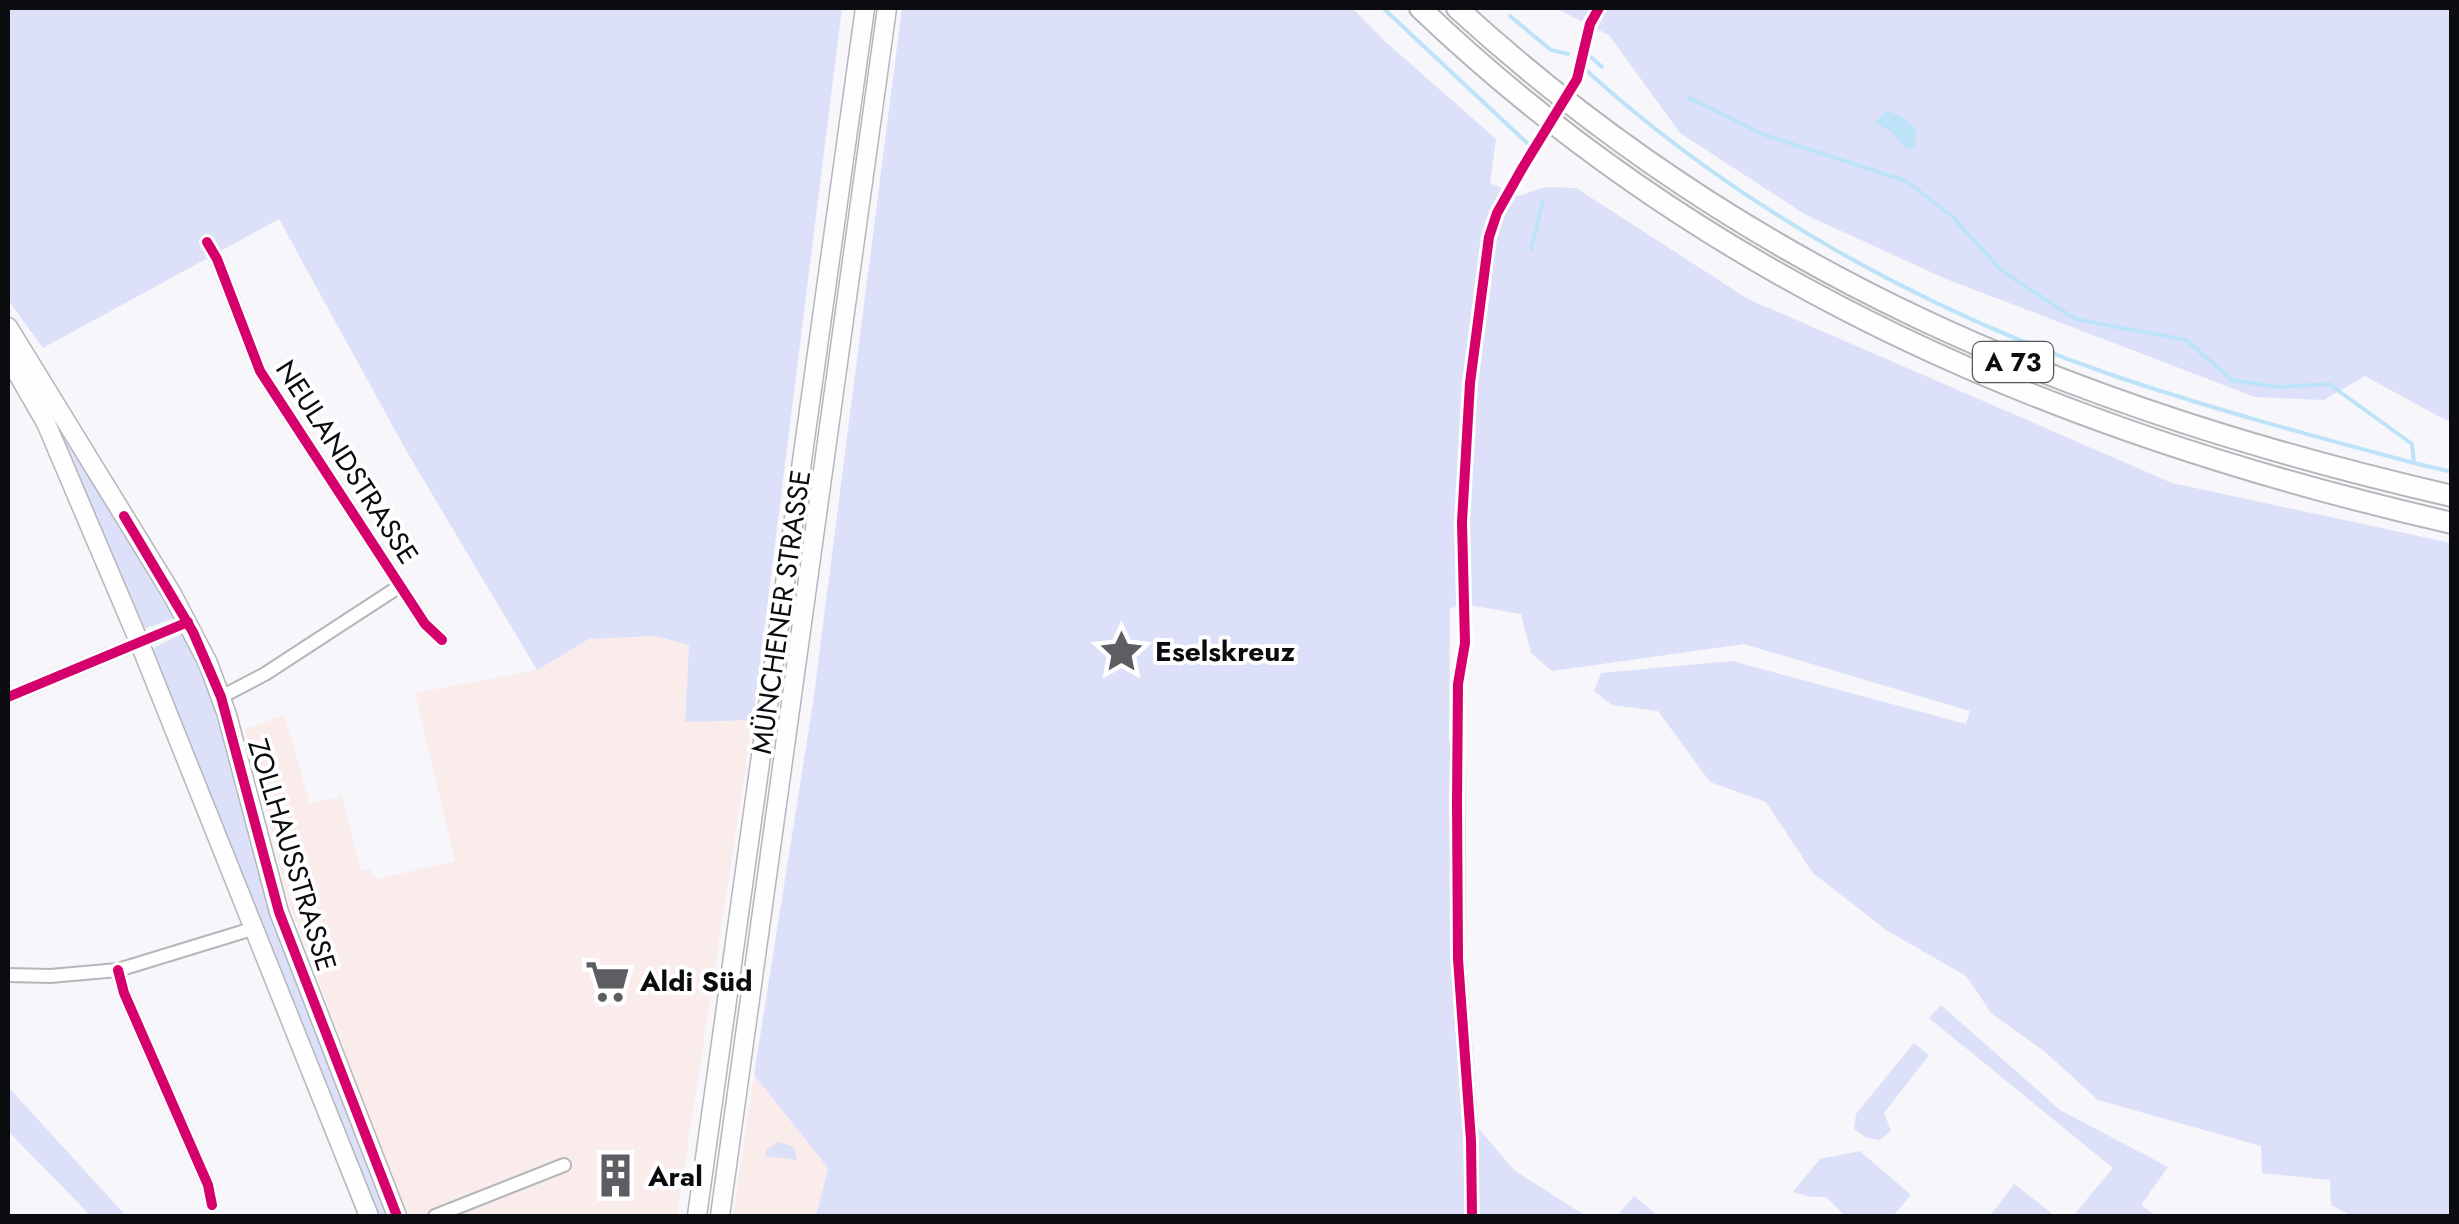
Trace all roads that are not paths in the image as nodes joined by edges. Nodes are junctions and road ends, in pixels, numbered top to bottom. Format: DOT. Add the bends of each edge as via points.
graph roads {
  1 [pos="865,8"];
  2 [pos="887,8"];
  3 [pos="1420,8"];
  4 [pos="1457,8"];
  5 [pos="206,242"];
  6 [pos="8,327"];
  7 [pos="8,358"];
  8 [pos="48,408"];
  9 [pos="2452,496"];
  10 [pos="2452,523"];
  11 [pos="400,586"];
  12 [pos="188,622"];
  13 [pos="442,640"];
  14 [pos="140,644"];
  15 [pos="8,697"];
  16 [pos="221,697"];
  17 [pos="1457,745"];
  18 [pos="252,929"];
  19 [pos="118,970"];
  20 [pos="8,975"];
  21 [pos="564,1165"];
  22 [pos="212,1205"];
  23 [pos="369,1216"];
  24 [pos="397,1216"];
  25 [pos="435,1216"];
  26 [pos="697,1216"];
  27 [pos="720,1216"];
  28 [pos="1472,1216"];
  1 -- 26 [label="main road, MÜNCHENER STRASSE"];
  2 -- 27 [label="main road, MÜNCHENER STRASSE"];
  3 -- 10 [label="highway, A 73" via="1553,122 1671,208 1837,308 2076,414 2321,491"];
  4 -- 9 [label="highway, A 73" via="1662,172 1862,292 2082,389 2190,426"];
  5 -- 11 [label="street, NEULANDSTRASSE" via="260,370"];
  6 -- 8 [label="main road, ZOLLHAUSSTRASSE"];
  7 -- 8 [label="main road, ZOLLHAUSSTRASSE"];
  8 -- 12 [label="main road, ZOLLHAUSSTRASSE"];
  8 -- 14 [label="main road, ZOLLHAUSSTRASSE"];
  11 -- 13 [label="street, NEULANDSTRASSE"];
  11 -- 16 [label="street, NEULANDSTRASSE"];
  12 -- 14 [label="street"];
  12 -- 16 [label="main road, ZOLLHAUSSTRASSE"];
  14 -- 15 [label="street"];
  14 -- 18 [label="main road, ZOLLHAUSSTRASSE"];
  16 -- 24 [label="main road, ZOLLHAUSSTRASSE" via="279,912"];
  17 -- 28 [label="street" via="1458,959"];
  18 -- 19 [label="street"];
  18 -- 23 [label="main road, ZOLLHAUSSTRASSE"];
  19 -- 20 [label="street"];
  19 -- 22 [label="street"];
  21 -- 25 [label="street"];
}
